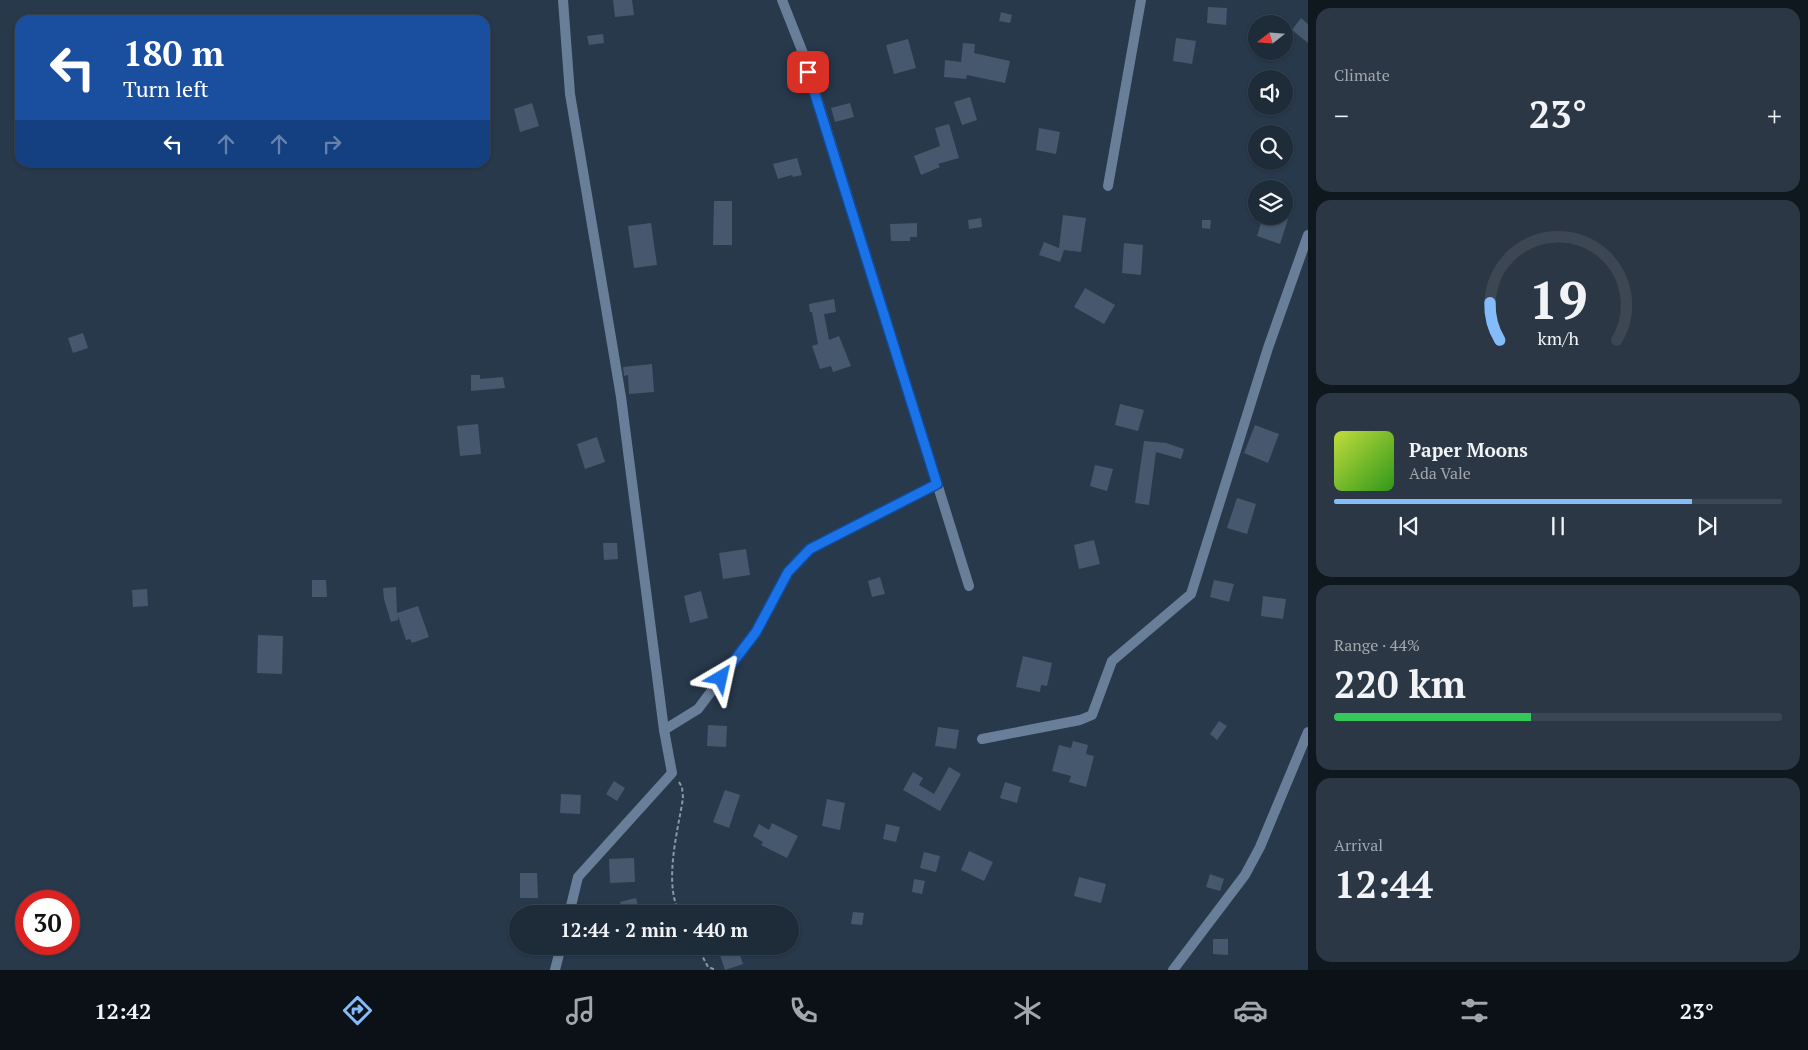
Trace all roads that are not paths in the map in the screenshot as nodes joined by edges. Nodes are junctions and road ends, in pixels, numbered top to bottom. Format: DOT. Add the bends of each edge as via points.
graph roads {
  1 [pos="563,0"];
  2 [pos="782,0"];
  3 [pos="1141,0"];
  4 [pos="1108,186"];
  5 [pos="1308,235"];
  6 [pos="937,484"];
  7 [pos="969,586"];
  8 [pos="664,730"];
  9 [pos="1308,732"];
  10 [pos="982,739"];
  11 [pos="571,905"];
  12 [pos="559,955"];
  13 [pos="555,970"];
  14 [pos="1173,970"];
  1 -- 8 [label="street" via="570,94 621,397"];
  2 -- 6 [label="street" via="803,54"];
  3 -- 4 [label="street"];
  5 -- 10 [label="street" via="1268,348 1191,594 1112,661 1092,715"];
  6 -- 7 [label="street"];
  6 -- 8 [label="street" via="810,549 788,572 756,632 698,709"];
  8 -- 11 [label="street" via="672,773 578,877"];
  9 -- 14 [label="street" via="1245,875"];
  12 -- 13 [label="street"];
}
